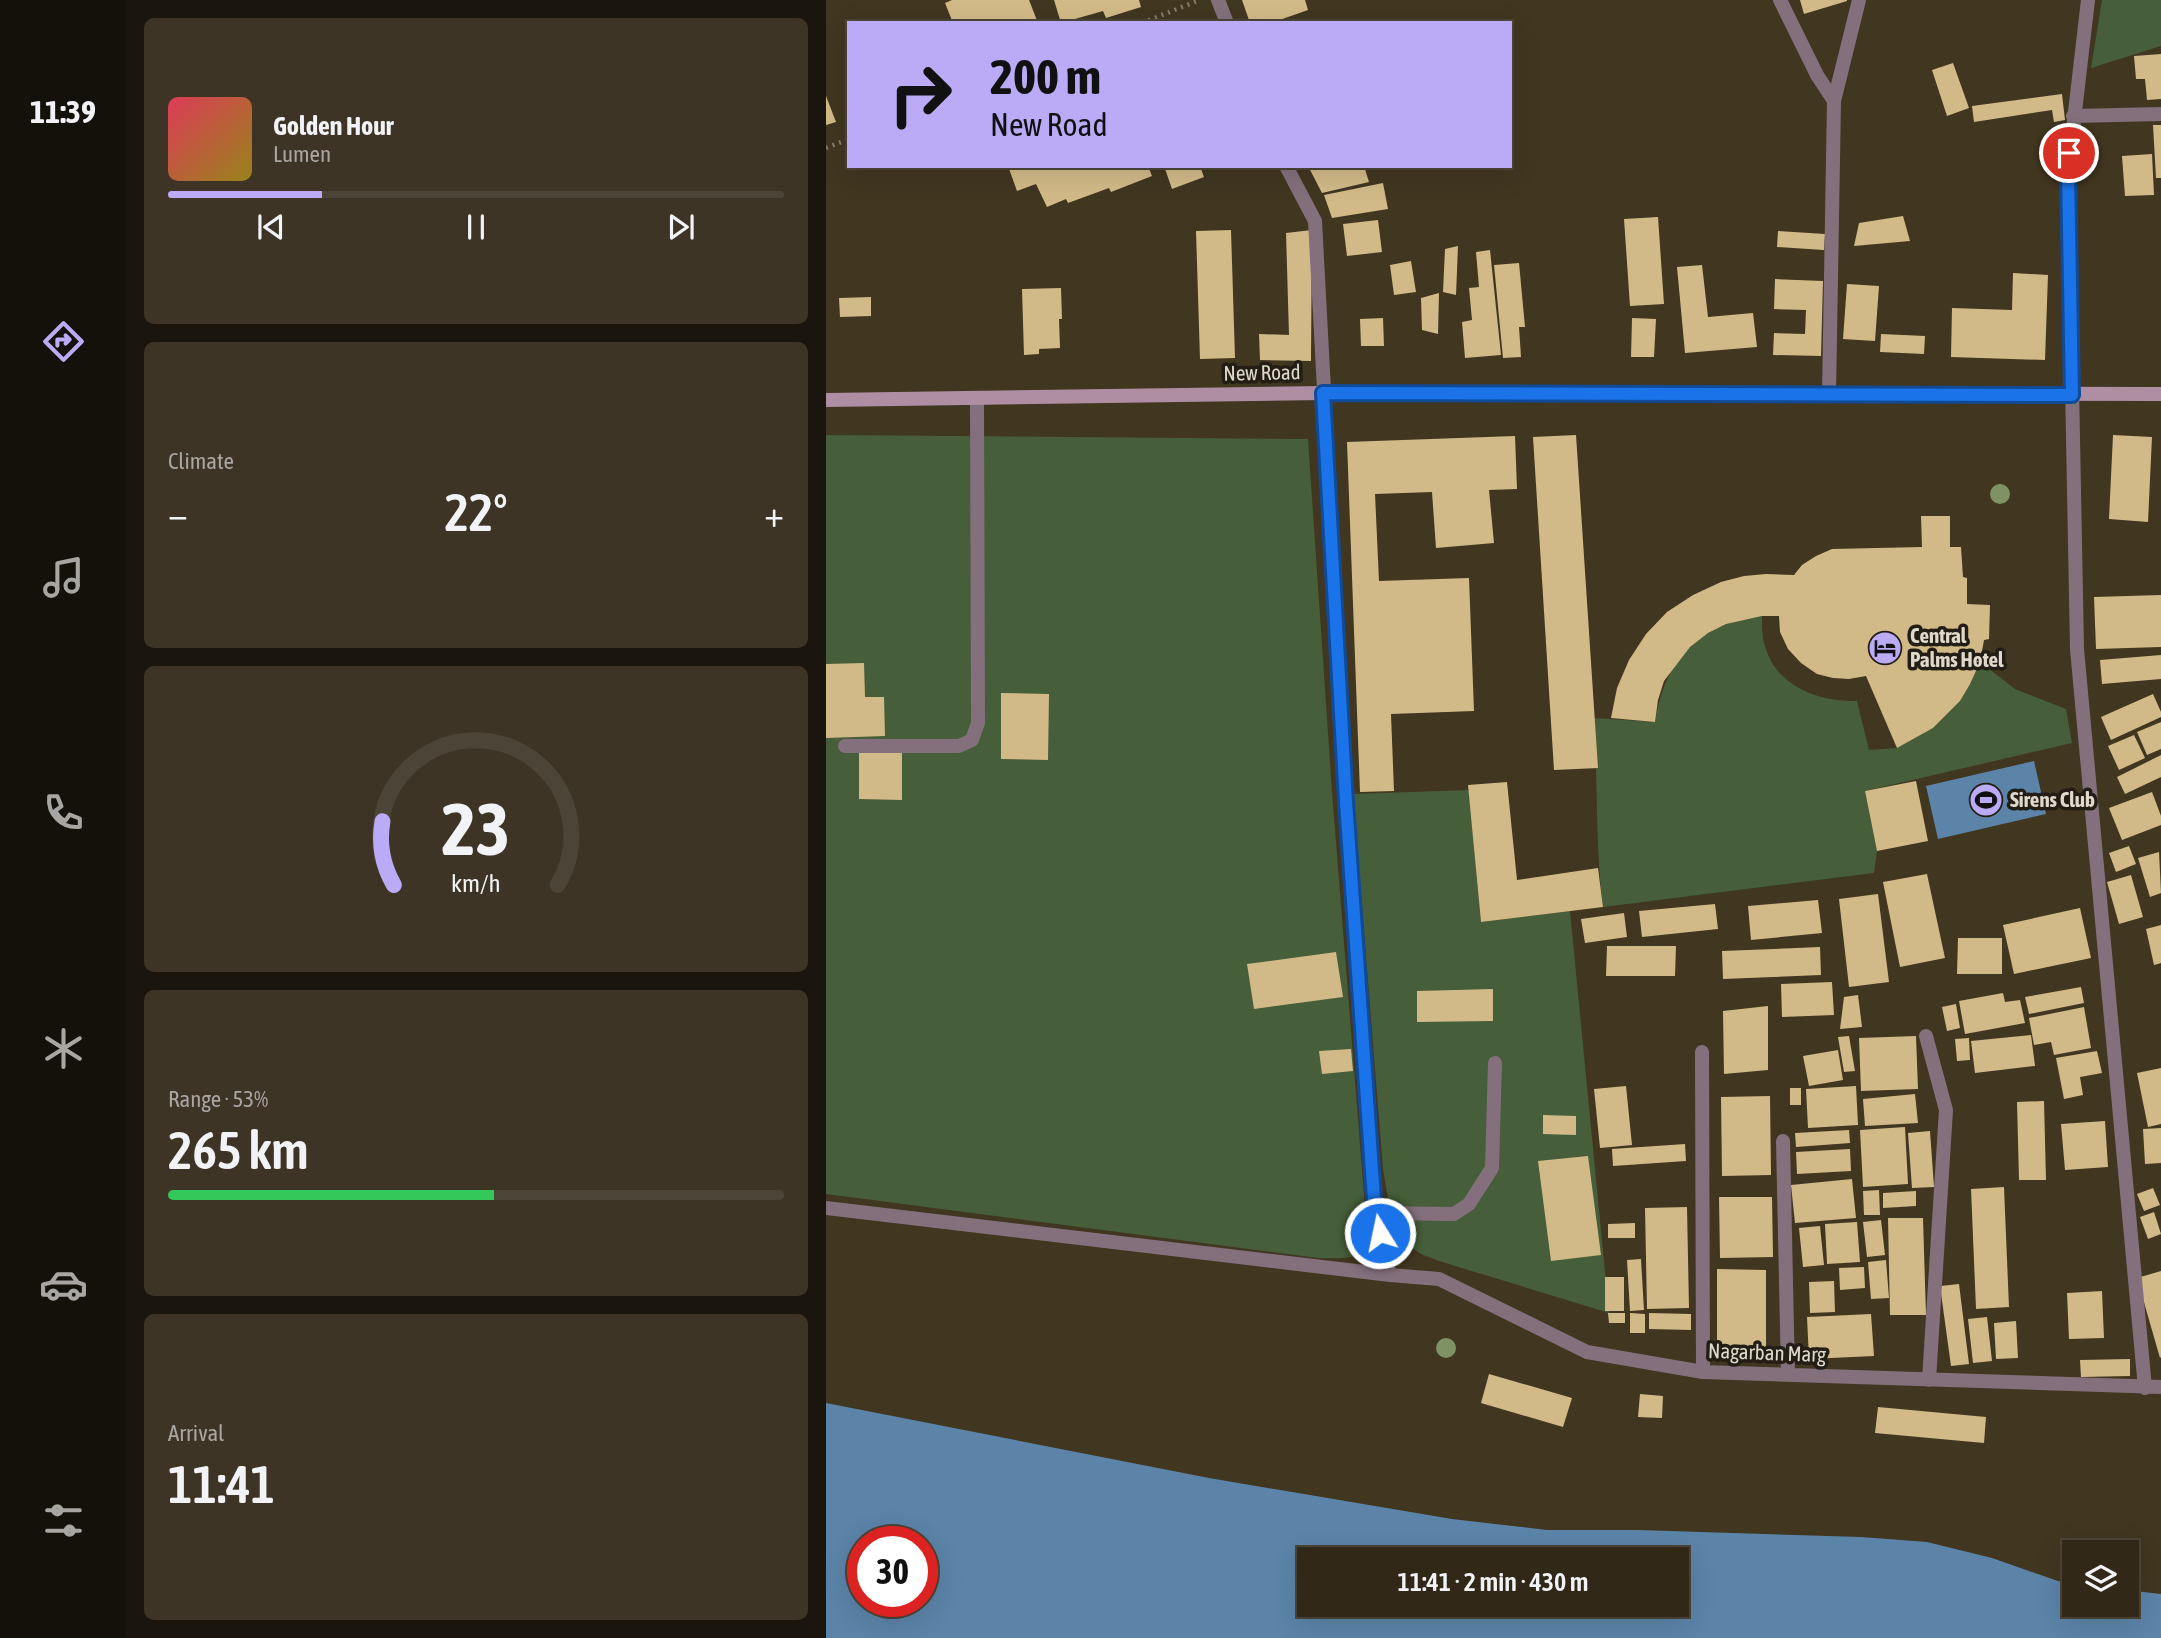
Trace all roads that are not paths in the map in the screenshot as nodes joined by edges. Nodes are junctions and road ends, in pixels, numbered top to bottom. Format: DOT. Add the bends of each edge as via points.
graph roads {
  1 [pos="1218,0"];
  2 [pos="1780,0"];
  3 [pos="1860,0"];
  4 [pos="2088,0"];
  5 [pos="1226,21"];
  6 [pos="1834,101"];
  7 [pos="2161,114"];
  8 [pos="2073,116"];
  9 [pos="1287,168"];
  10 [pos="1323,393"];
  11 [pos="1829,394"];
  12 [pos="2161,394"];
  13 [pos="2072,395"];
  14 [pos="976,398"];
  15 [pos="826,400"];
  16 [pos="845,746"];
  17 [pos="1926,1036"];
  18 [pos="1702,1052"];
  19 [pos="1495,1063"];
  20 [pos="1783,1141"];
  21 [pos="826,1208"];
  22 [pos="1375,1213"];
  23 [pos="1390,1275"];
  24 [pos="1703,1372"];
  25 [pos="1788,1375"];
  26 [pos="1930,1380"];
  27 [pos="2161,1387"];
  28 [pos="2146,1388"];
  1 -- 5 [label="street"];
  2 -- 6 [label="street"];
  3 -- 6 [label="street"];
  4 -- 8 [label="street"];
  6 -- 11 [label="street"];
  7 -- 8 [label="street"];
  8 -- 13 [label="street" via="2068,172"];
  9 -- 10 [label="street" via="1315,221"];
  10 -- 11 [label="street, New Road"];
  10 -- 14 [label="street, New Road"];
  10 -- 22 [label="street"];
  11 -- 13 [label="street, New Road"];
  12 -- 13 [label="street, New Road"];
  13 -- 28 [label="street" via="2079,688"];
  14 -- 15 [label="street, New Road"];
  14 -- 16 [label="street" via="978,723 972,740 959,746"];
  17 -- 26 [label="street" via="1945,1110"];
  18 -- 24 [label="street"];
  19 -- 22 [label="street" via="1492,1168 1469,1204 1454,1214"];
  20 -- 25 [label="street"];
  21 -- 23 [label="street, Nagarban Marg"];
  22 -- 23 [label="street"];
  23 -- 24 [label="street, Nagarban Marg" via="1439,1279 1587,1352"];
  24 -- 25 [label="street, Nagarban Marg"];
  25 -- 26 [label="street, Nagarban Marg"];
  26 -- 28 [label="street, Nagarban Marg"];
  27 -- 28 [label="street, Nagarban Marg"];
}
